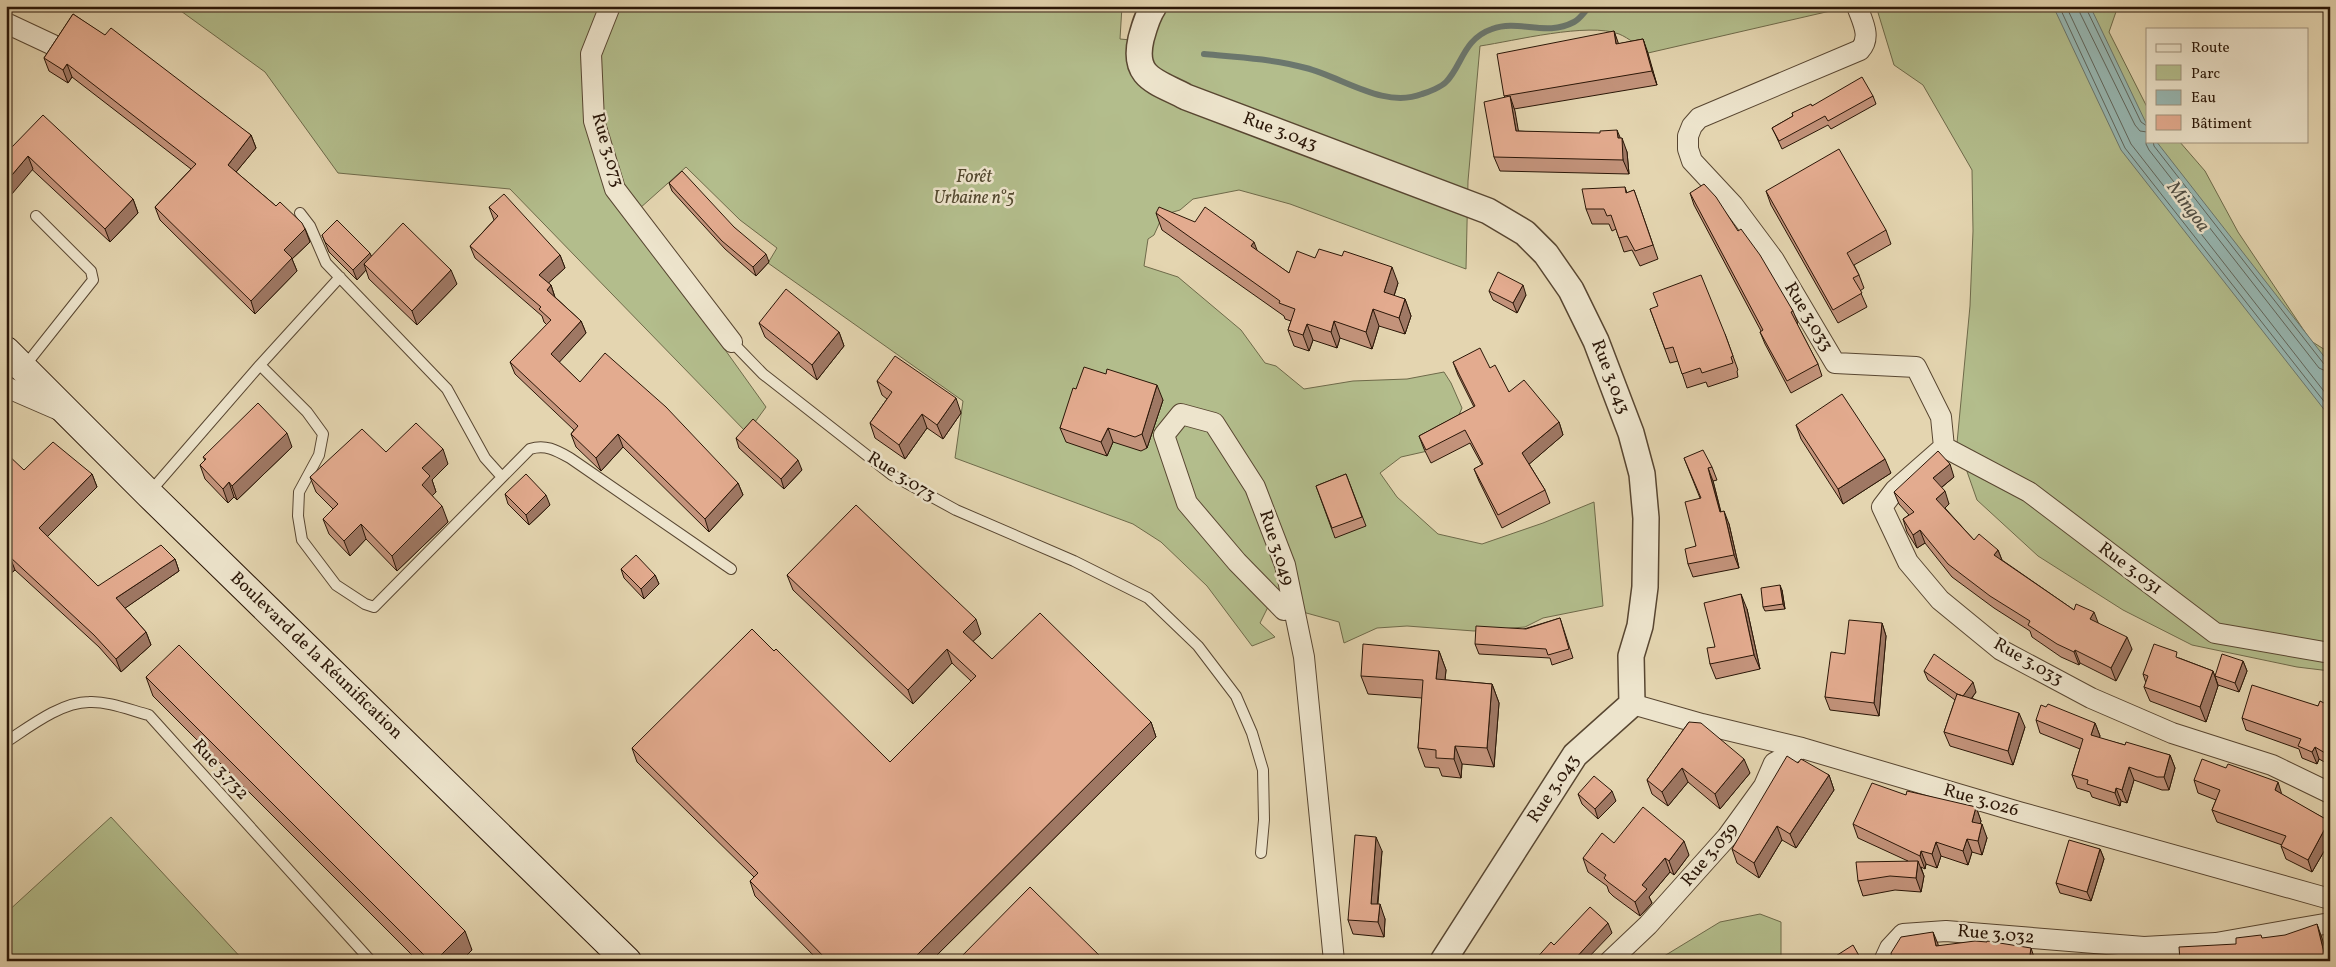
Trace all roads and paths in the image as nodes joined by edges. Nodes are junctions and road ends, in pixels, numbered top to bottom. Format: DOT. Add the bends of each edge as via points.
graph roads {
  1 [pos="610,6"];
  2 [pos="1154,6"];
  3 [pos="1857,6"];
  4 [pos="6,23"];
  5 [pos="53,45"];
  6 [pos="300,213"];
  7 [pos="36,216"];
  8 [pos="340,277"];
  9 [pos="732,342"];
  10 [pos="260,365"];
  11 [pos="12,368"];
  12 [pos="1944,448"];
  13 [pos="502,477"];
  14 [pos="149,494"];
  15 [pos="731,569"];
  16 [pos="1284,610"];
  17 [pos="2330,653"];
  18 [pos="1632,704"];
  19 [pos="6,742"];
  20 [pos="1802,748"];
  21 [pos="2330,793"];
  22 [pos="1261,853"];
  23 [pos="2330,899"];
  24 [pos="2330,923"];
  25 [pos="371,961"];
  26 [pos="627,961"];
  27 [pos="1334,961"];
  28 [pos="1443,961"];
  29 [pos="1610,961"];
  30 [pos="1884,961"];
  1 -- 9 [label="street, Rue 3.073" via="591,54 594,121 615,189"];
  2 -- 18 [label="street, Rue 3.043" via="1138,52 1142,70 1151,78 1186,96 1488,211 1525,233 1546,254 1570,290 1596,341 1631,433 1642,474 1646,518 1645,587 1640,626 1631,656"];
  3 -- 12 [label="street, Rue 3.033" via="1866,34 1866,43 1860,50 1699,118 1688,136 1688,149 1692,161 1733,205 1774,260 1836,363 1916,368 1941,417"];
  4 -- 5 [label="street"];
  6 -- 8 [label="lane" via="310,226 326,262"];
  7 -- 11 [label="lane" via="91,272 93,280"];
  8 -- 10 [label="lane"];
  8 -- 13 [label="lane" via="447,388 485,458"];
  9 -- 22 [label="lane, Rue 3.073" via="763,374 892,475 956,510 1074,561 1148,598 1198,646 1236,696 1252,732 1263,770"];
  10 -- 13 [label="lane" via="307,412 323,434 319,455 299,492 302,540 336,585 365,604 374,607"];
  10 -- 14 [label="lane"];
  11 -- 14 [label="main road, Boulevard de la Réunification" via="71,416"];
  12 -- 17 [label="street, Rue 3.031" via="2029,492 2215,633"];
  12 -- 21 [label="street, Rue 3.033" via="1895,490 1882,507 1908,562 1940,600 2001,650 2091,698 2172,733 2272,765"];
  13 -- 15 [label="lane" via="530,449 541,446 557,450"];
  14 -- 26 [label="main road, Boulevard de la Réunification"];
  16 -- 27 [label="street, Rue 3.049" via="1187,503 1164,434 1181,414 1214,423 1255,487 1285,565 1304,657"];
  18 -- 20 [label="street, Rue 3.026"];
  18 -- 28 [label="street, Rue 3.043" via="1575,755"];
  19 -- 25 [label="lane, Rue 3.732" via="56,711 88,702 149,716"];
  20 -- 23 [label="street, Rue 3.026"];
  20 -- 29 [label="street, Rue 3.039" via="1774,763 1764,786 1727,837 1655,918"];
  24 -- 30 [label="street, Rue 3.032" via="2216,943 2144,947 1946,931 1903,934 1890,948"];
}
